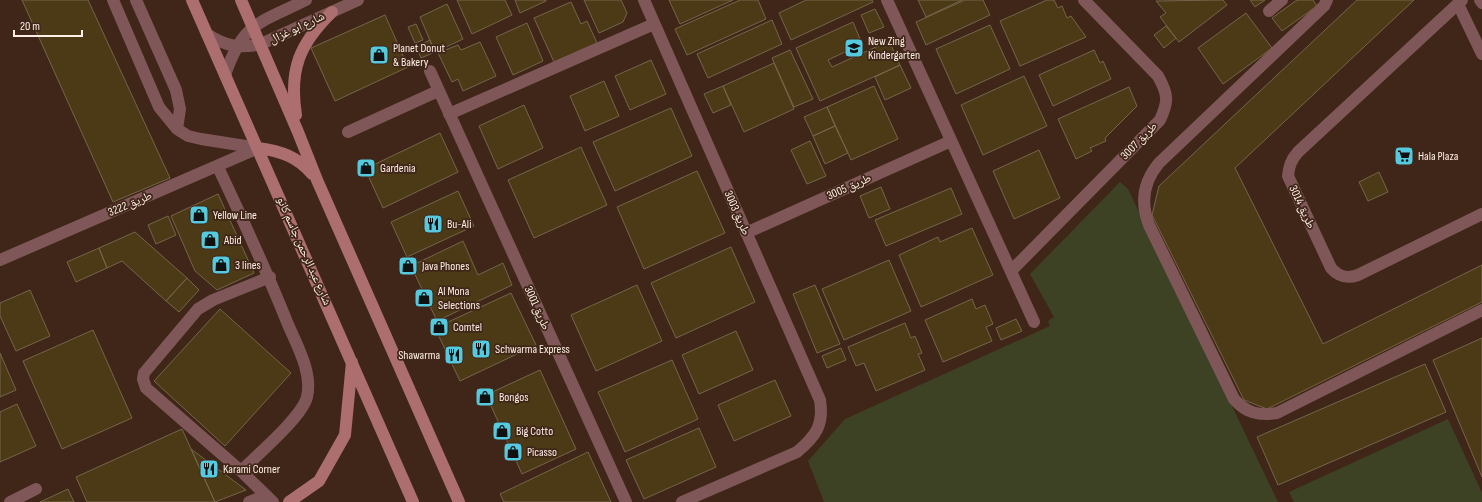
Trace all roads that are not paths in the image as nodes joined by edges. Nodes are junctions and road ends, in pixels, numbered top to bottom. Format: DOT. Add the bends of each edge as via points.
graph roads {
  1 [pos="113,0"];
  2 [pos="136,0"];
  3 [pos="192,0"];
  4 [pos="241,0"];
  5 [pos="306,0"];
  6 [pos="358,0"];
  7 [pos="644,0"];
  8 [pos="887,0"];
  9 [pos="1084,0"];
  10 [pos="1282,0"];
  11 [pos="1327,0"];
  12 [pos="1480,0"];
  13 [pos="1460,2"];
  14 [pos="1482,3"];
  15 [pos="1269,11"];
  16 [pos="332,12"];
  17 [pos="654,24"];
  18 [pos="253,26"];
  19 [pos="208,34"];
  20 [pos="261,44"];
  21 [pos="235,47"];
  22 [pos="1482,54"];
  23 [pos="430,72"];
  24 [pos="225,75"];
  25 [pos="438,91"];
  26 [pos="449,114"];
  27 [pos="177,129"];
  28 [pos="298,132"];
  29 [pos="348,132"];
  30 [pos="952,141"];
  31 [pos="258,148"];
  32 [pos="218,166"];
  33 [pos="317,180"];
  34 [pos="1482,214"];
  35 [pos="746,233"];
  36 [pos="0,260"];
  37 [pos="1011,271"];
  38 [pos="270,277"];
  39 [pos="1482,310"];
  40 [pos="1034,322"];
  41 [pos="352,361"];
  42 [pos="241,471"];
  43 [pos="36,489"];
  44 [pos="270,498"];
  45 [pos="697,499"];
  46 [pos="291,501"];
  47 [pos="10,502"];
  48 [pos="249,502"];
  49 [pos="413,502"];
  50 [pos="459,502"];
  51 [pos="626,502"];
  52 [pos="682,502"];
  1 -- 27 [label="street" via="159,108"];
  2 -- 27 [label="street" via="176,90 180,109"];
  3 -- 19 [label="main road, شارع عبد الرحمن جاسم كانو"];
  4 -- 18 [label="main road"];
  5 -- 18 [label="street, شارع ابو غزال"];
  6 -- 16 [label="street, شارع ابو غزال"];
  7 -- 17 [label="street, طريق 3003"];
  8 -- 30 [label="street"];
  9 -- 37 [label="street, طريق 3007" via="1158,76 1166,92 1166,108 1160,120"];
  10 -- 15 [label="street"];
  11 -- 39 [label="street" via="1324,6 1159,163 1152,172 1144,192 1145,214 1149,225 1234,399 1250,412 1260,415 1277,413"];
  12 -- 14 [label="street"];
  13 -- 22 [label="street"];
  13 -- 34 [label="street, طريق 3014" via="1292,158 1288,176 1331,268 1343,277 1351,278 1358,275"];
  16 -- 20 [label="street, شارع ابو غزال"];
  16 -- 28 [label="main road" via="308,39 294,73 292,91"];
  17 -- 26 [label="street"];
  17 -- 35 [label="street, طريق 3003"];
  18 -- 20 [label="main road"];
  18 -- 21 [label="street, شارع ابو غزال"];
  19 -- 21 [label="street, شارع ابو غزال" via="221,43"];
  19 -- 24 [label="main road, شارع عبد الرحمن جاسم كانو"];
  20 -- 21 [label="street, شارع ابو غزال"];
  20 -- 28 [label="main road"];
  21 -- 24 [label="street, شارع ابو غزال"];
  23 -- 25 [label="street, طريق 3001"];
  24 -- 31 [label="main road, شارع عبد الرحمن جاسم كانو"];
  25 -- 26 [label="street, طريق 3001"];
  25 -- 29 [label="street"];
  26 -- 51 [label="street, طريق 3001"];
  27 -- 31 [label="street" via="194,138"];
  28 -- 33 [label="main road"];
  30 -- 35 [label="street, طريق 3005"];
  30 -- 37 [label="street"];
  31 -- 32 [label="street, طريق 3222"];
  31 -- 33 [label="main road" via="276,150 292,156 306,166"];
  31 -- 41 [label="main road, شارع عبد الرحمن جاسم كانو"];
  32 -- 36 [label="street, طريق 3222"];
  32 -- 38 [label="street"];
  33 -- 50 [label="main road"];
  35 -- 45 [label="street, طريق 3003" via="820,400 822,413 819,427 811,441 797,452"];
  37 -- 40 [label="street"];
  38 -- 42 [label="street" via="304,364 308,382 307,397 299,412"];
  38 -- 42 [label="street" via="213,300 198,309 144,373 143,379 146,388"];
  41 -- 46 [label="main road" via="345,435 319,481"];
  41 -- 49 [label="main road, شارع عبد الرحمن جاسم كانو"];
  42 -- 44 [label="street"];
  43 -- 47 [label="street"];
  44 -- 48 [label="street"];
  45 -- 52 [label="street"];
}
